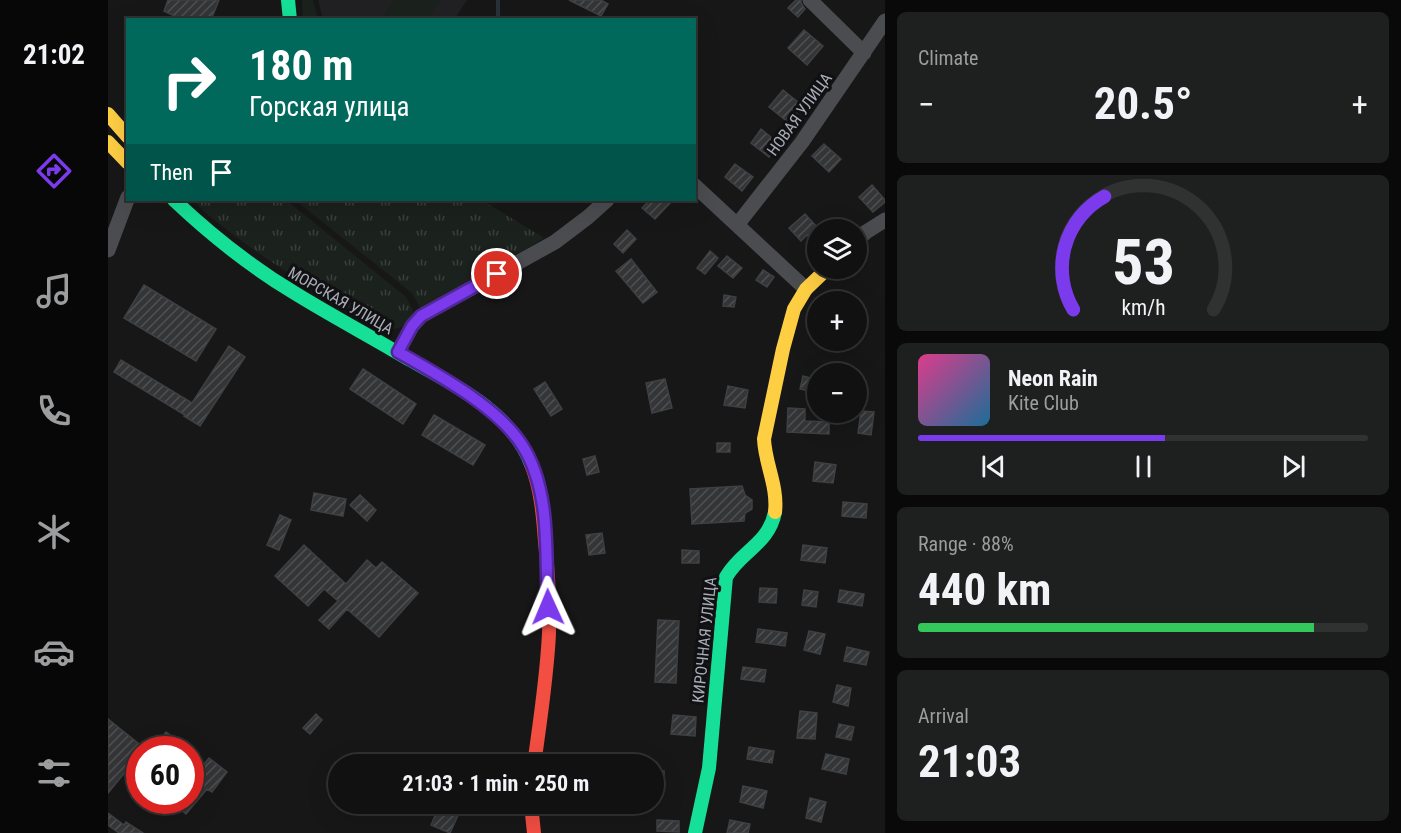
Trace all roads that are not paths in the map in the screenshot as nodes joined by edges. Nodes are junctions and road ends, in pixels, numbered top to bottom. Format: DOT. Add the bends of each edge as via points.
graph roads {
  1 [pos="288,0"];
  2 [pos="810,0"];
  3 [pos="290,18"];
  4 [pos="885,21"];
  5 [pos="864,53"];
  6 [pos="108,114"];
  7 [pos="126,135"];
  8 [pos="108,142"];
  9 [pos="126,161"];
  10 [pos="696,187"];
  11 [pos="126,201"];
  12 [pos="175,201"];
  13 [pos="606,201"];
  14 [pos="885,220"];
  15 [pos="737,225"];
  16 [pos="867,231"];
  17 [pos="108,250"];
  18 [pos="817,279"];
  19 [pos="807,289"];
  20 [pos="398,352"];
  21 [pos="536,754"];
  22 [pos="532,814"];
  23 [pos="534,833"];
  24 [pos="695,833"];
  1 -- 3 [label="main road"];
  2 -- 5 [label="street"];
  4 -- 5 [label="street, НОВАЯ УЛИЦА"];
  5 -- 15 [label="street, НОВАЯ УЛИЦА"];
  6 -- 7 [label="main road"];
  8 -- 9 [label="main road"];
  10 -- 15 [label="street"];
  11 -- 17 [label="street"];
  12 -- 20 [label="main road, МОРСКАЯ УЛИЦА" via="265,275"];
  13 -- 20 [label="street" via="555,242 421,316"];
  14 -- 16 [label="street"];
  15 -- 19 [label="street"];
  18 -- 19 [label="main road, КИРОЧНАЯ УЛИЦА"];
  19 -- 24 [label="main road, КИРОЧНАЯ УЛИЦА" via="794,309 788,329 764,439 777,497 776,515 768,533 735,563 726,577 710,768"];
  20 -- 21 [label="main road, МОРСКАЯ УЛИЦА" via="492,412 519,440 535,474 543,505 548,642"];
  22 -- 23 [label="main road"];
}
